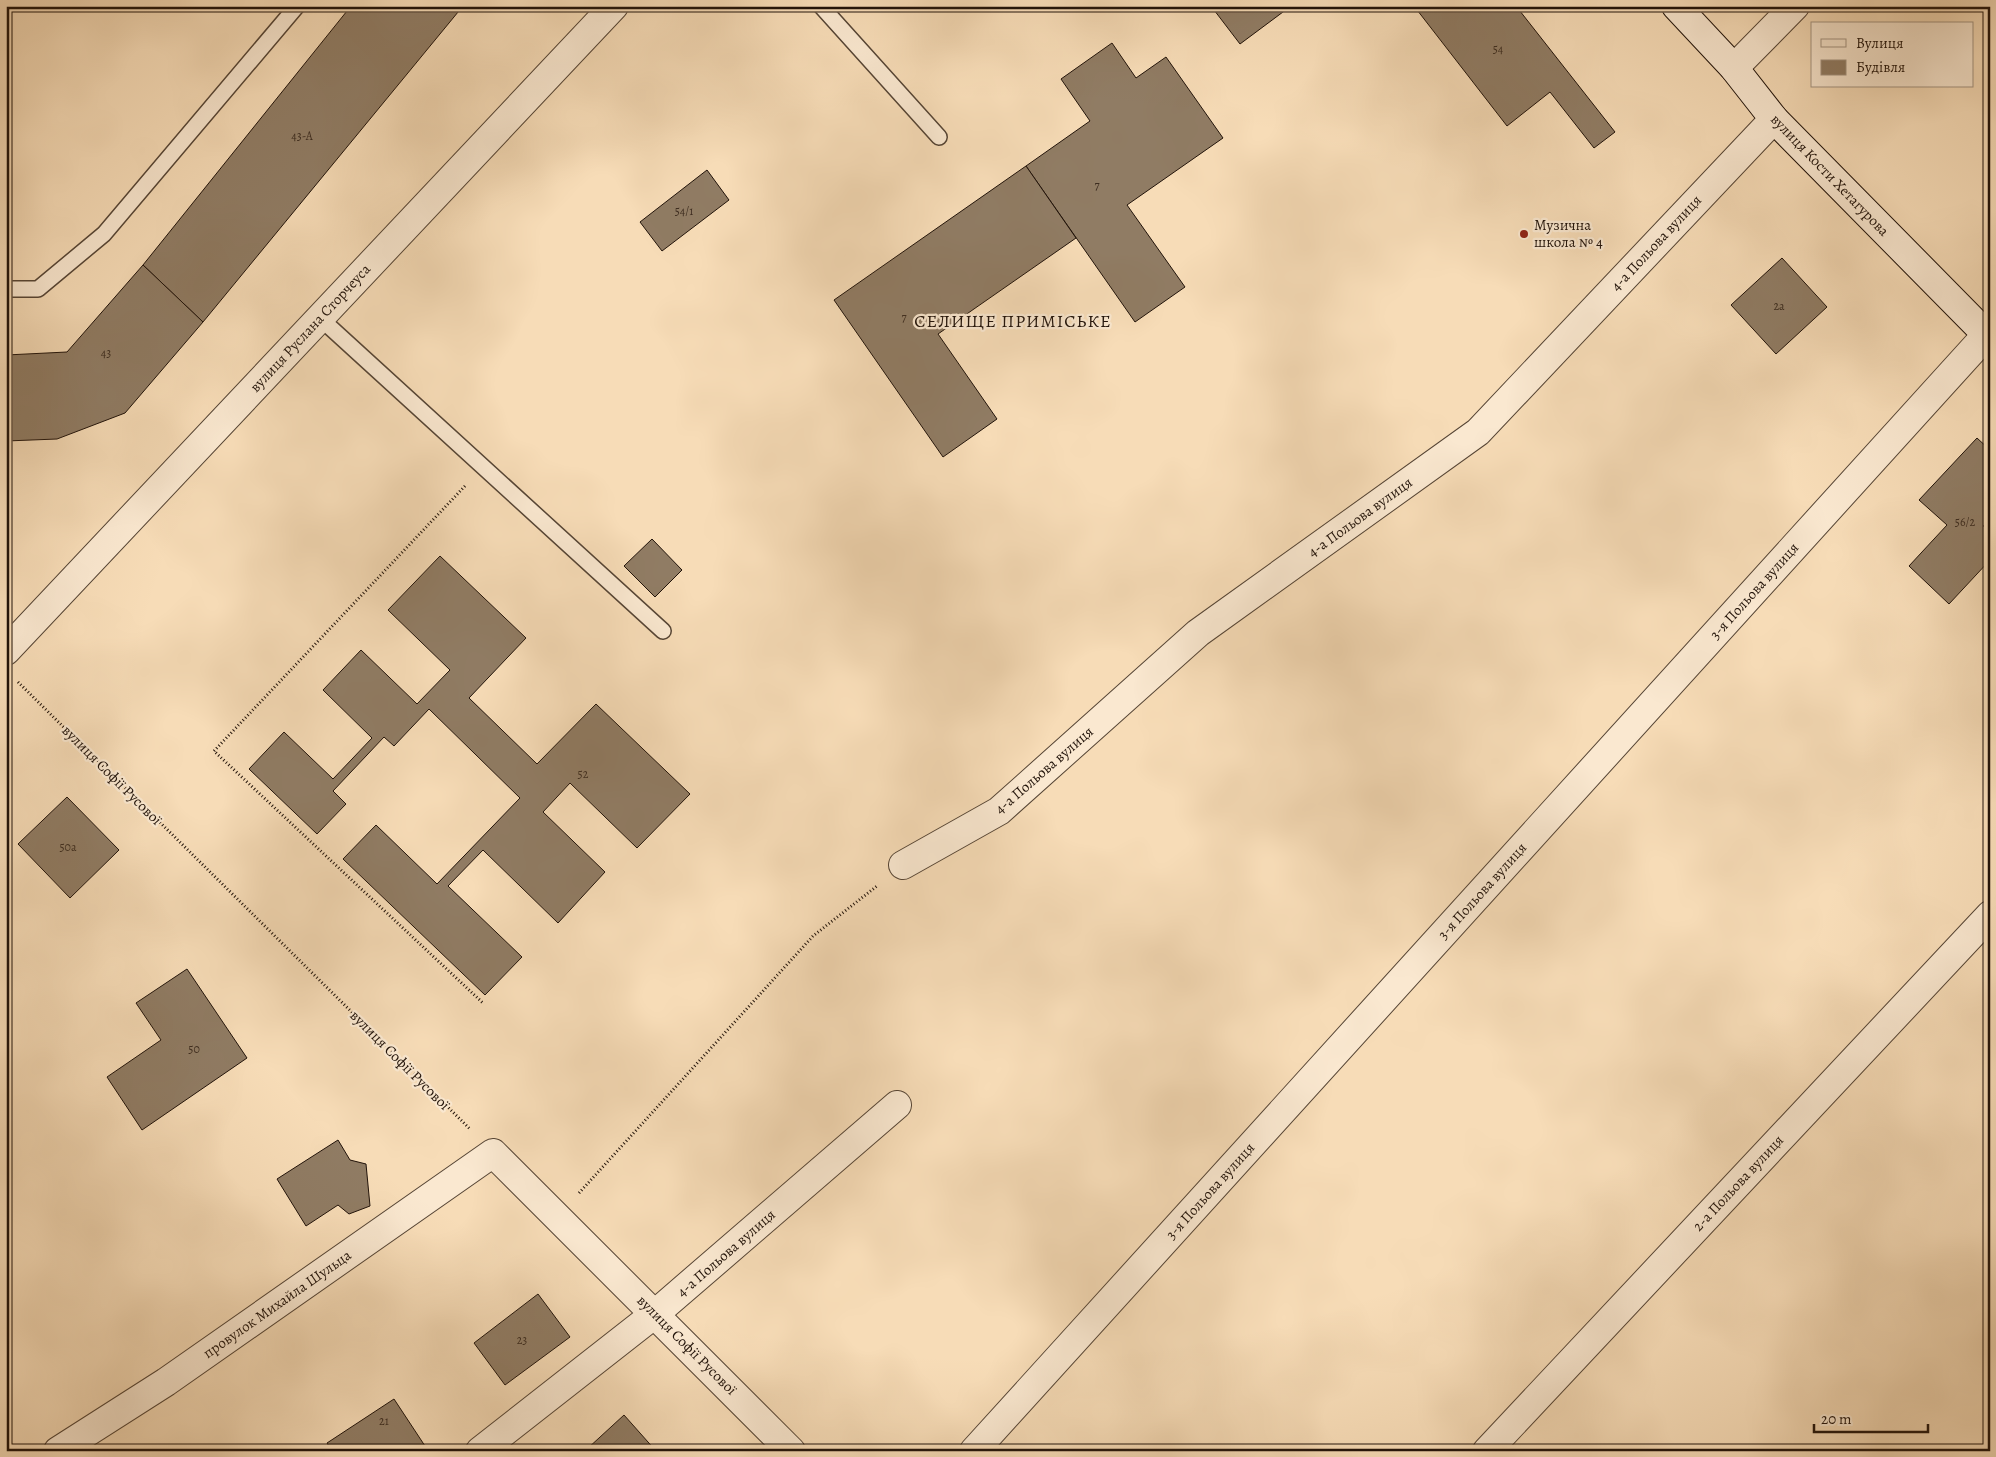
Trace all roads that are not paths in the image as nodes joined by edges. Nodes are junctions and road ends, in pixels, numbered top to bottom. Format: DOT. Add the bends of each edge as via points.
graph roads {
  1 [pos="297,6"];
  2 [pos="614,6"];
  3 [pos="821,6"];
  4 [pos="1676,6"];
  5 [pos="1795,6"];
  6 [pos="1734,68"];
  7 [pos="1774,119"];
  8 [pos="939,137"];
  9 [pos="6,289"];
  10 [pos="320,318"];
  11 [pos="1988,335"];
  12 [pos="663,631"];
  13 [pos="6,650"];
  14 [pos="903,865"];
  15 [pos="1990,915"];
  16 [pos="897,1105"];
  17 [pos="493,1153"];
  18 [pos="656,1314"];
  19 [pos="58,1451"];
  20 [pos="480,1451"];
  21 [pos="791,1451"];
  22 [pos="974,1451"];
  23 [pos="1487,1451"];
  1 -- 9 [label="lane" via="104,234 38,289"];
  2 -- 10 [label="street, вулиця Руслана Сторчеуса"];
  3 -- 8 [label="lane"];
  4 -- 6 [label="street, вулиця Кости Хетагурова"];
  5 -- 6 [label="street"];
  6 -- 7 [label="street, вулиця Кости Хетагурова"];
  7 -- 11 [label="street, вулиця Кости Хетагурова"];
  7 -- 14 [label="street, 4-а Польова вулиця" via="1478,432 1198,633 999,811"];
  10 -- 12 [label="lane"];
  10 -- 13 [label="street, вулиця Руслана Сторчеуса"];
  11 -- 22 [label="street, 3-я Польова вулиця"];
  15 -- 23 [label="street, 2-а Польова вулиця"];
  16 -- 18 [label="street, 4-а Польова вулиця"];
  17 -- 18 [label="street, вулиця Софії Русової"];
  17 -- 19 [label="street, провулок Михайла Шульца" via="166,1382"];
  18 -- 20 [label="street, 4-а Польова вулиця"];
  18 -- 21 [label="street, вулиця Софії Русової"];
}
